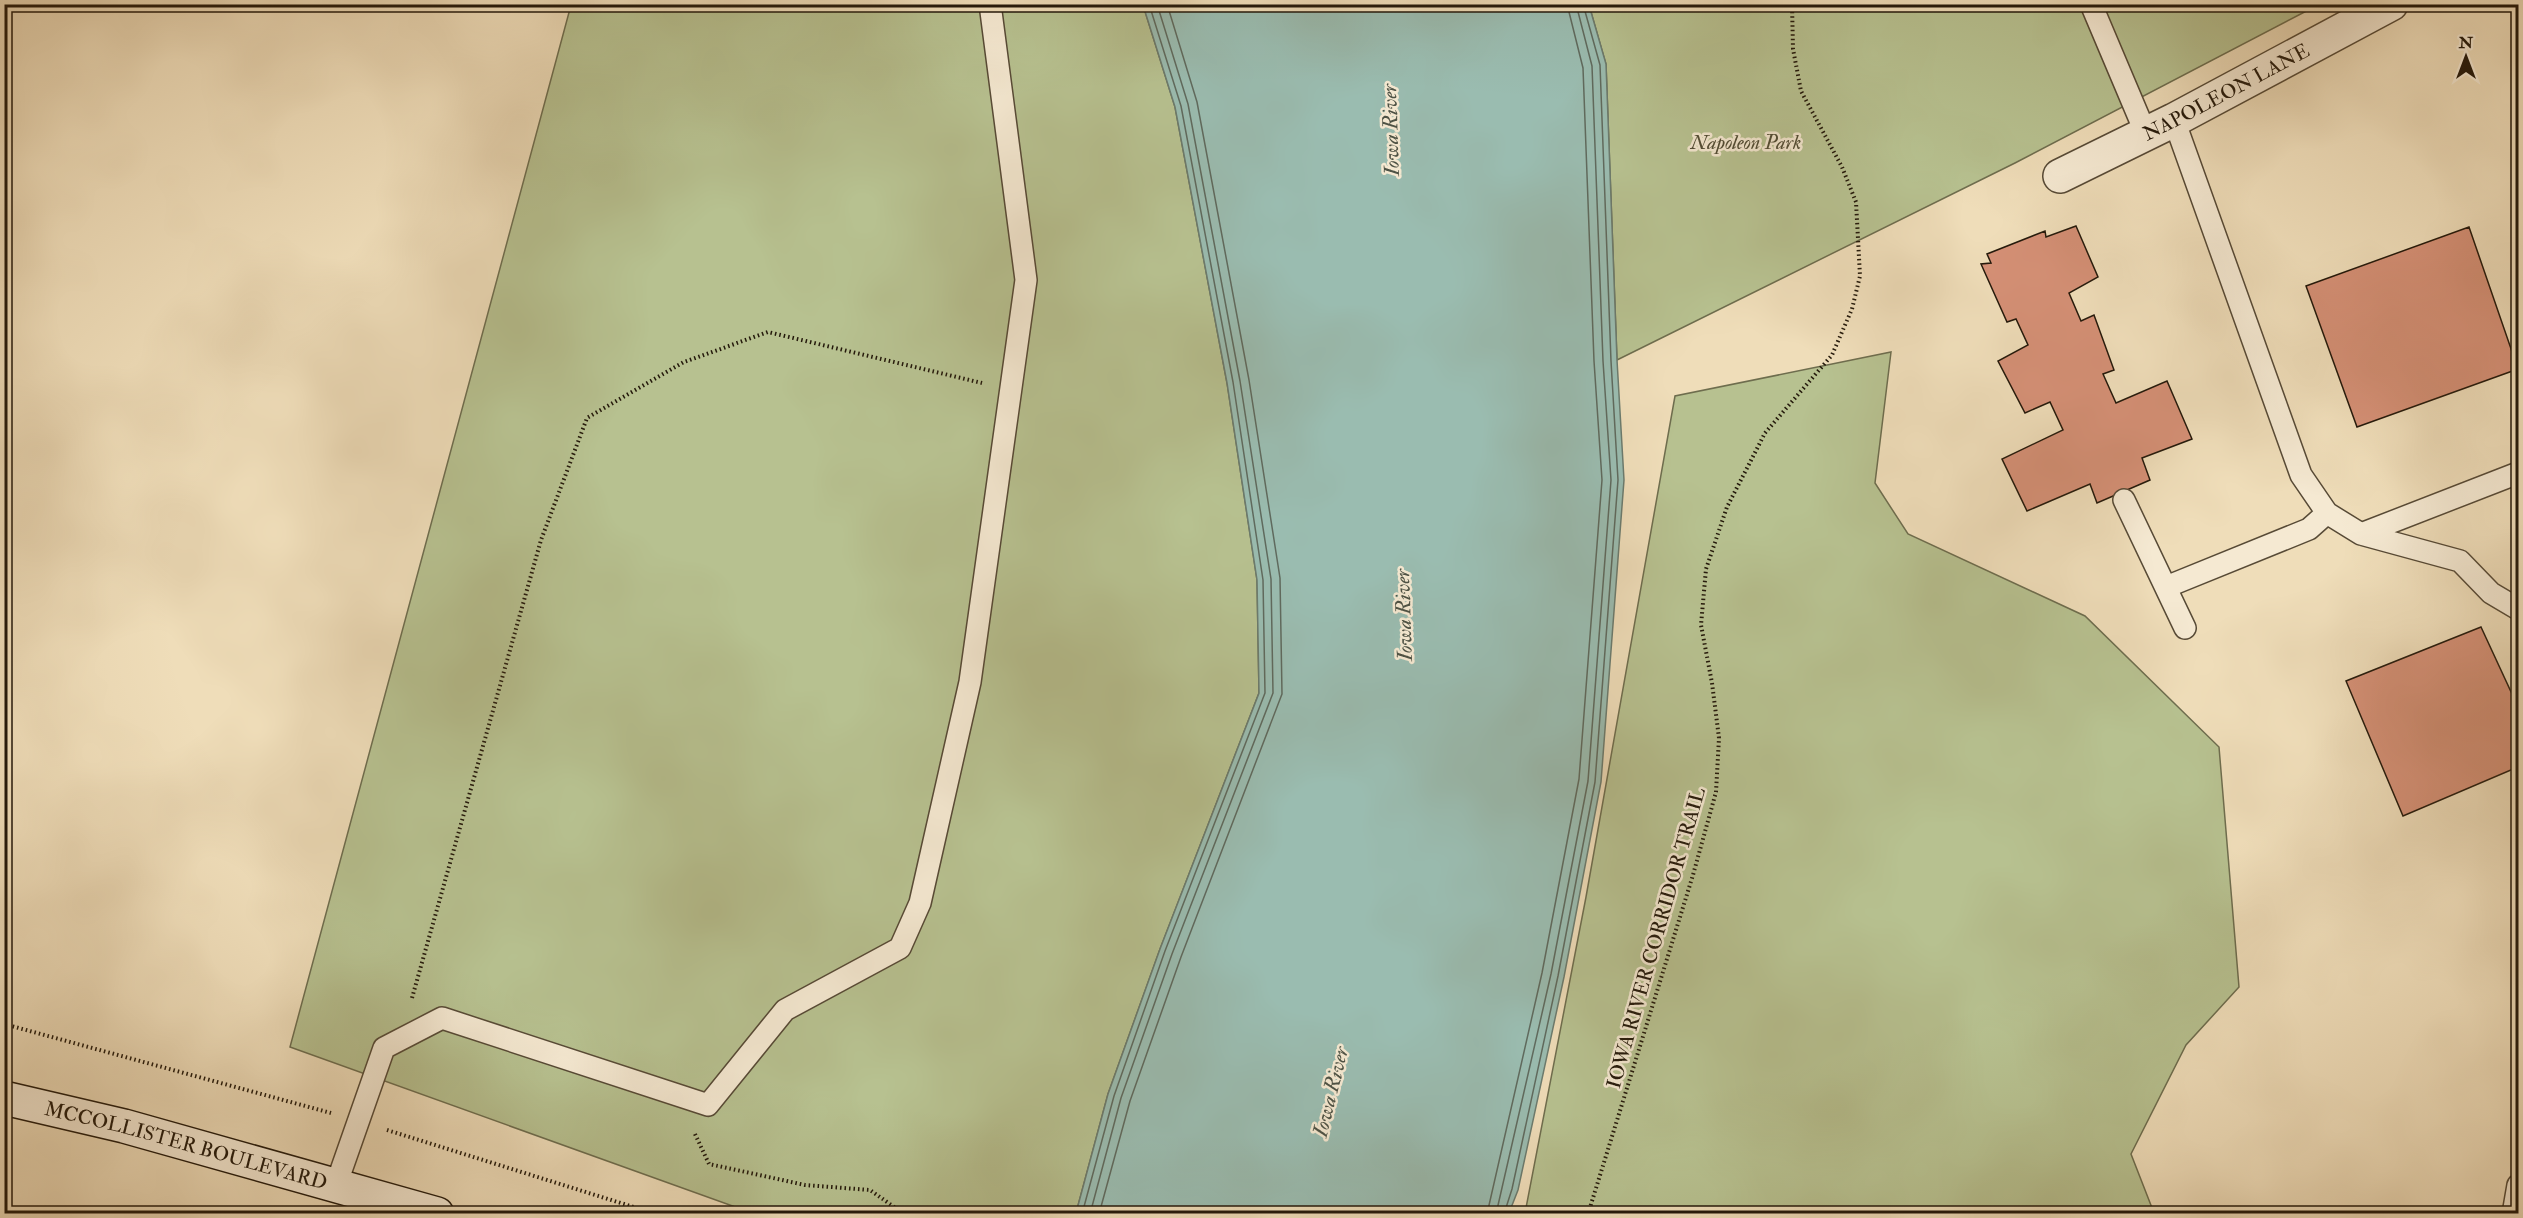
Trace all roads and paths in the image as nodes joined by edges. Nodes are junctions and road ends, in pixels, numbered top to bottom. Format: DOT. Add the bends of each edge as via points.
graph roads {
  1 [pos="990,4"];
  2 [pos="1792,4"];
  3 [pos="2091,4"];
  4 [pos="2391,4"];
  5 [pos="2160,127"];
  6 [pos="2060,176"];
  7 [pos="1011,390"];
  8 [pos="2518,473"];
  9 [pos="2124,500"];
  10 [pos="2327,513"];
  11 [pos="2361,534"];
  12 [pos="2166,586"];
  13 [pos="2518,609"];
  14 [pos="2185,628"];
  15 [pos="401,1039"];
  16 [pos="678,1095"];
  17 [pos="4,1098"];
  18 [pos="336,1185"];
  19 [pos="2518,1185"];
  20 [pos="436,1214"];
  21 [pos="904,1214"];
  22 [pos="1588,1214"];
  23 [pos="2513,1214"];
  1 -- 7 [label="lane" via="1026,280"];
  2 -- 22 [label="path, IOWA RIVER CORRIDOR TRAIL" via="1793,49 1801,91 1856,202 1860,276 1852,309 1832,355 1765,434 1727,507 1706,569 1701,625 1719,738 1716,792"];
  3 -- 5 [label="lane"];
  4 -- 5 [label="main road, NAPOLEON LANE"];
  5 -- 6 [label="main road, NAPOLEON LANE"];
  5 -- 10 [label="lane" via="2301,475"];
  7 -- 15 [label="path" via="768,332 684,362 587,418 541,540"];
  7 -- 16 [label="lane" via="970,682 920,903 900,948 785,1010 708,1105"];
  8 -- 11 [label="lane"];
  9 -- 12 [label="lane"];
  10 -- 11 [label="lane"];
  10 -- 12 [label="lane" via="2309,529"];
  11 -- 13 [label="lane" via="2460,561 2491,593"];
  12 -- 14 [label="lane"];
  15 -- 16 [label="lane" via="442,1018"];
  15 -- 18 [label="lane" via="384,1048"];
  16 -- 21 [label="path" via="709,1164 805,1185 870,1190"];
  17 -- 18 [label="main road, MCCOLLISTER BOULEVARD" via="124,1126"];
  18 -- 20 [label="main road, MCCOLLISTER BOULEVARD"];
  19 -- 23 [label="lane"];
}
